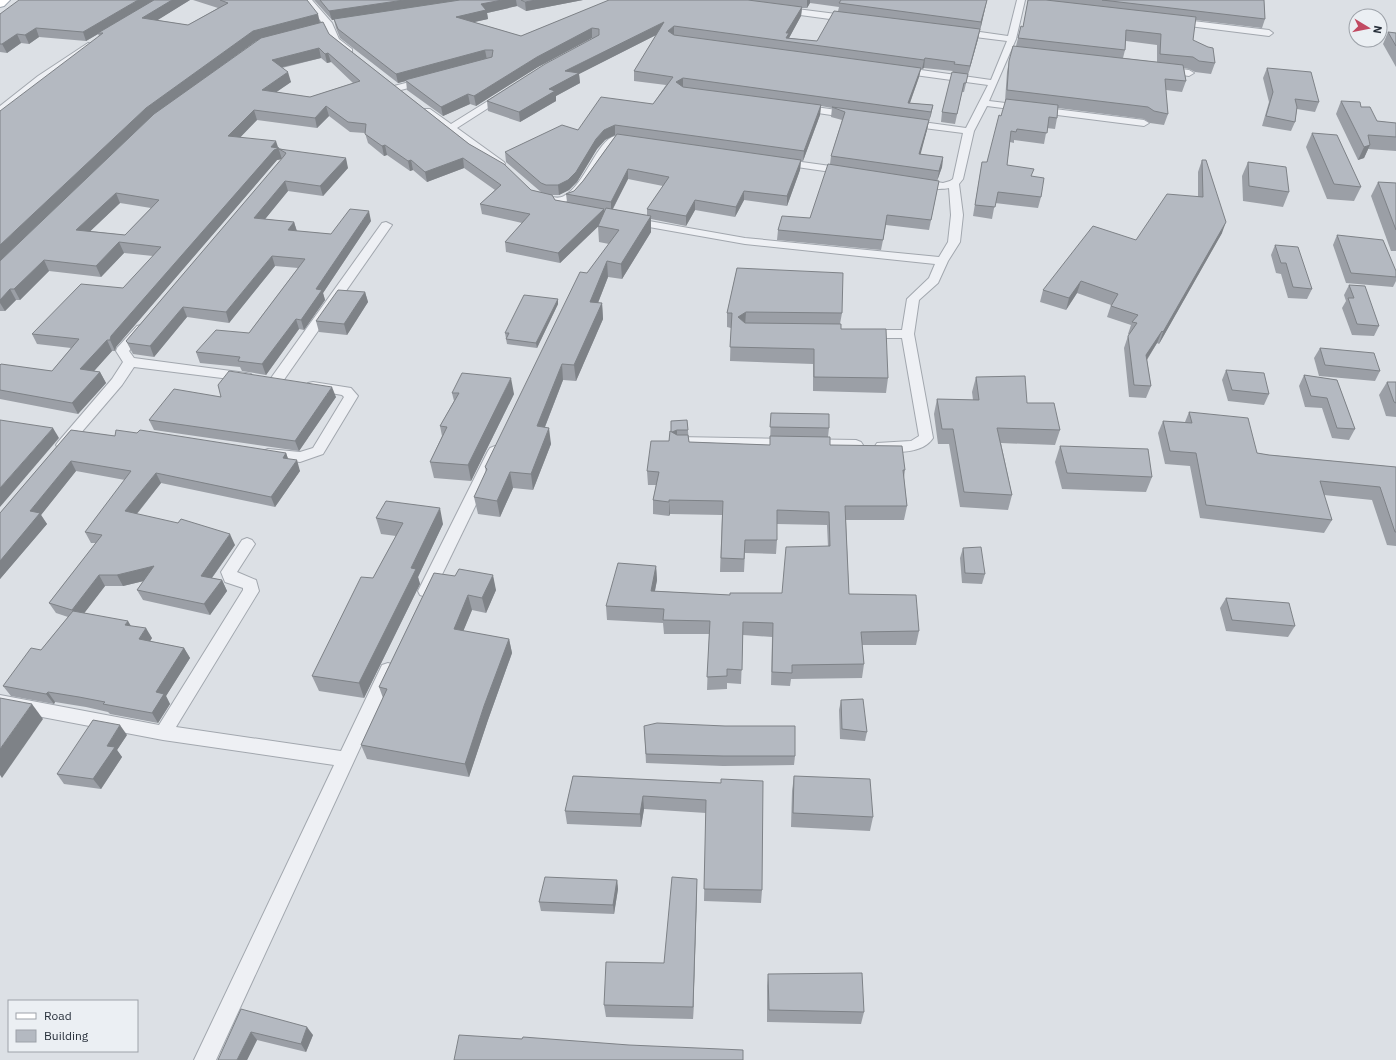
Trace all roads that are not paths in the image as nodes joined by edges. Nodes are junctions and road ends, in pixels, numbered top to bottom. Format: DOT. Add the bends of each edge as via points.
graph roads {
  1 [pos="4,0"];
  2 [pos="307,0"];
  3 [pos="0,3"];
  4 [pos="1023,3"];
  5 [pos="769,8"];
  6 [pos="863,20"];
  7 [pos="1170,21"];
  8 [pos="949,31"];
  9 [pos="1269,32"];
  10 [pos="98,39"];
  11 [pos="1012,39"];
  12 [pos="360,59"];
  13 [pos="892,69"];
  14 [pos="1157,70"];
  15 [pos="1189,73"];
  16 [pos="433,78"];
  17 [pos="994,83"];
  18 [pos="509,91"];
  19 [pos="409,97"];
  20 [pos="984,103"];
  21 [pos="420,106"];
  22 [pos="794,107"];
  23 [pos="0,111"];
  24 [pos="858,116"];
  25 [pos="897,121"];
  26 [pos="1144,123"];
  27 [pos="451,128"];
  28 [pos="969,131"];
  29 [pos="645,143"];
  30 [pos="770,161"];
  31 [pos="510,171"];
  32 [pos="857,173"];
  33 [pos="912,181"];
  34 [pos="954,184"];
  35 [pos="531,192"];
  36 [pos="559,201"];
  37 [pos="571,209"];
  38 [pos="620,219"];
  39 [pos="386,225"];
  40 [pos="942,261"];
  41 [pos="148,321"];
  42 [pos="852,334"];
  43 [pos="908,334"];
  44 [pos="130,362"];
  45 [pos="276,381"];
  46 [pos="501,437"];
  47 [pos="678,442"];
  48 [pos="256,452"];
  49 [pos="56,454"];
  50 [pos="247,544"];
  51 [pos="418,609"];
  52 [pos="394,659"];
  53 [pos="0,702"];
  54 [pos="163,733"];
  55 [pos="345,760"];
  56 [pos="205,1060"];
  1 -- 3 [label="main road"];
  2 -- 12 [label="street" via="329,26 335,40"];
  4 -- 11 [label="street"];
  5 -- 6 [label="street"];
  7 -- 9 [label="street"];
  8 -- 11 [label="street"];
  10 -- 23 [label="street" via="41,78"];
  11 -- 17 [label="street" via="1010,52"];
  13 -- 17 [label="street"];
  14 -- 15 [label="street"];
  16 -- 19 [label="street" via="394,86"];
  17 -- 20 [label="street"];
  18 -- 27 [label="street"];
  20 -- 26 [label="street"];
  20 -- 28 [label="street"];
  21 -- 27 [label="street"];
  22 -- 24 [label="street"];
  25 -- 28 [label="street"];
  27 -- 31 [label="street"];
  28 -- 34 [label="street" via="958,179"];
  29 -- 36 [label="street" via="615,139 610,142 579,188 570,198"];
  30 -- 32 [label="street"];
  33 -- 34 [label="street" via="943,186"];
  34 -- 40 [label="street" via="957,215 954,242"];
  35 -- 36 [label="street" via="544,200"];
  36 -- 37 [label="street" via="560,206"];
  38 -- 40 [label="street" via="745,241"];
  39 -- 45 [label="street"];
  40 -- 43 [label="street" via="934,280 913,299"];
  41 -- 44 [label="street" via="122,352"];
  42 -- 43 [label="street"];
  43 -- 47 [label="street" via="926,438 920,444 903,446"];
  44 -- 45 [label="street"];
  44 -- 49 [label="street"];
  45 -- 48 [label="street" via="346,390 351,396 318,451 310,456 295,458"];
  46 -- 51 [label="street"];
  50 -- 54 [label="street" via="229,572 231,578 250,584 251,591"];
  52 -- 55 [label="street"];
  53 -- 54 [label="street"];
  54 -- 55 [label="street"];
  55 -- 56 [label="street"];
}
